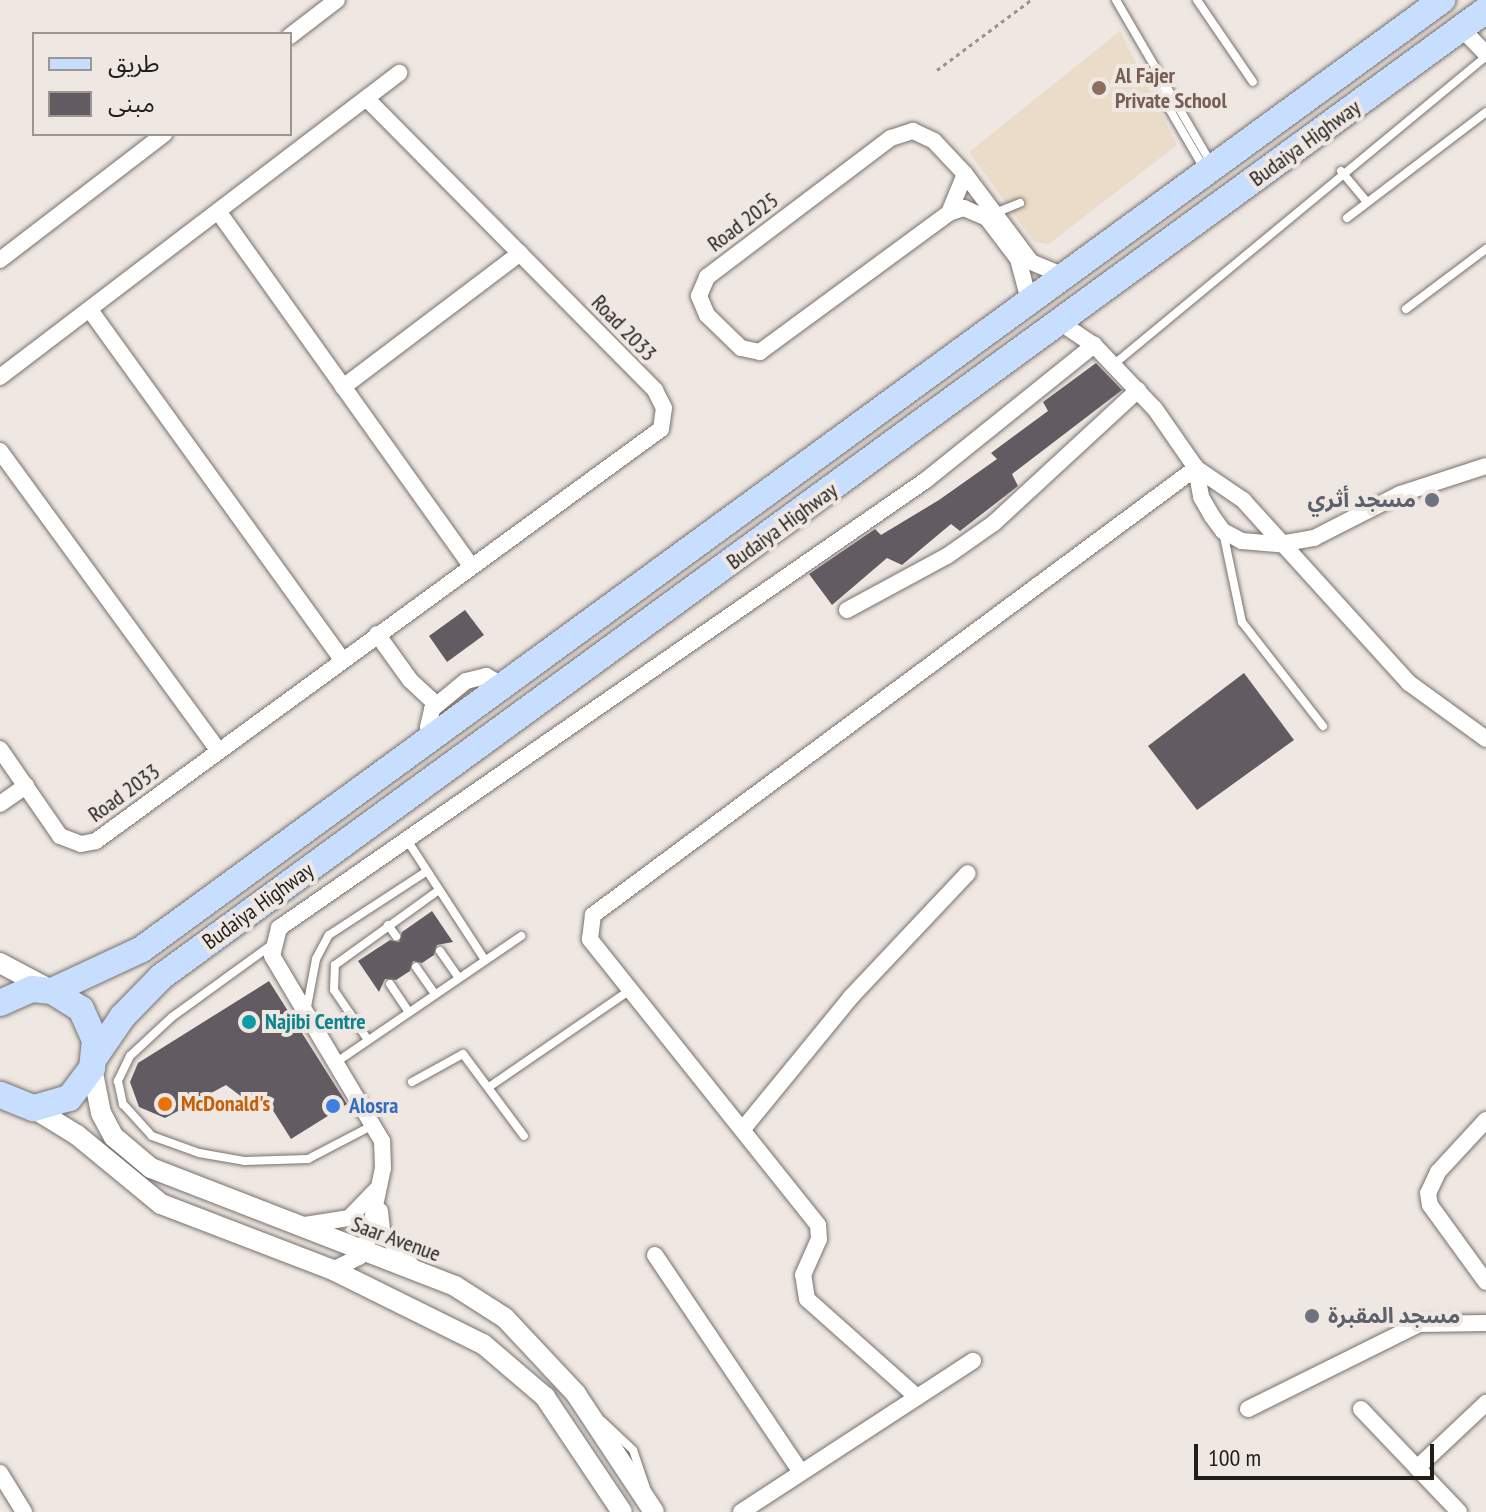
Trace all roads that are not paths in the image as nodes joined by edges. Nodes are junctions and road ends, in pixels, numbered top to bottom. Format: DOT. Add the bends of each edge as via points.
graph roads {
  1 [pos="337,0"];
  2 [pos="1116,0"];
  3 [pos="1197,0"];
  4 [pos="1442,0"];
  5 [pos="1486,10"];
  6 [pos="1461,28"];
  7 [pos="292,34"];
  8 [pos="1486,55"];
  9 [pos="399,73"];
  10 [pos="1253,82"];
  11 [pos="368,100"];
  12 [pos="1486,112"];
  13 [pos="161,136"];
  14 [pos="1341,171"];
  15 [pos="1211,172"];
  16 [pos="965,174"];
  17 [pos="1367,202"];
  18 [pos="1020,203"];
  19 [pos="949,213"];
  20 [pos="995,213"];
  21 [pos="220,214"];
  22 [pos="1347,218"];
  23 [pos="1486,249"];
  24 [pos="520,253"];
  25 [pos="0,260"];
  26 [pos="1067,277"];
  27 [pos="1030,304"];
  28 [pos="1406,309"];
  29 [pos="90,310"];
  30 [pos="1061,323"];
  31 [pos="1094,345"];
  32 [pos="1113,365"];
  33 [pos="0,377"];
  34 [pos="343,387"];
  35 [pos="1138,390"];
  36 [pos="0,451"];
  37 [pos="1486,466"];
  38 [pos="1196,468"];
  39 [pos="1223,531"];
  40 [pos="1280,544"];
  41 [pos="471,566"];
  42 [pos="847,610"];
  43 [pos="377,634"];
  44 [pos="342,659"];
  45 [pos="504,686"];
  46 [pos="436,704"];
  47 [pos="1323,726"];
  48 [pos="433,738"];
  49 [pos="1486,739"];
  50 [pos="0,749"];
  51 [pos="219,751"];
  52 [pos="26,786"];
  53 [pos="0,804"];
  54 [pos="406,838"];
  55 [pos="427,871"];
  56 [pos="968,873"];
  57 [pos="439,890"];
  58 [pos="412,909"];
  59 [pos="419,920"];
  60 [pos="388,925"];
  61 [pos="396,936"];
  62 [pos="521,936"];
  63 [pos="362,943"];
  64 [pos="270,946"];
  65 [pos="440,951"];
  66 [pos="369,954"];
  67 [pos="485,960"];
  68 [pos="0,963"];
  69 [pos="416,967"];
  70 [pos="459,978"];
  71 [pos="390,984"];
  72 [pos="630,990"];
  73 [pos="52,991"];
  74 [pos="435,994"];
  75 [pos="0,1003"];
  76 [pos="409,1012"];
  77 [pos="306,1013"];
  78 [pos="368,1040"];
  79 [pos="338,1061"];
  80 [pos="94,1062"];
  81 [pos="412,1082"];
  82 [pos="489,1087"];
  83 [pos="12,1103"];
  84 [pos="1486,1120"];
  85 [pos="376,1124"];
  86 [pos="743,1129"];
  87 [pos="524,1136"];
  88 [pos="381,1181"];
  89 [pos="295,1226"];
  90 [pos="363,1253"];
  91 [pos="655,1255"];
  92 [pos="333,1270"];
  93 [pos="417,1272"];
  94 [pos="1486,1282"];
  95 [pos="1486,1323"];
  96 [pos="973,1361"];
  97 [pos="917,1397"];
  98 [pos="1486,1403"];
  99 [pos="1248,1409"];
  100 [pos="1361,1409"];
  101 [pos="1417,1468"];
  102 [pos="801,1472"];
  103 [pos="0,1473"];
  104 [pos="651,1508"];
  105 [pos="24,1512"];
  106 [pos="622,1512"];
  107 [pos="741,1512"];
  108 [pos="1459,1512"];
  1 -- 7 [label="street"];
  2 -- 15 [label="lane"];
  3 -- 10 [label="lane"];
  4 -- 15 [label="main road, Budaiya Highway"];
  5 -- 6 [label="main road, Budaiya Highway"];
  6 -- 8 [label="street"];
  6 -- 30 [label="main road, Budaiya Highway"];
  8 -- 14 [label="lane"];
  9 -- 11 [label="street"];
  11 -- 21 [label="street"];
  11 -- 24 [label="street, Road 2033"];
  12 -- 17 [label="lane"];
  13 -- 25 [label="street"];
  14 -- 17 [label="lane"];
  14 -- 32 [label="lane"];
  15 -- 26 [label="main road, Budaiya Highway"];
  16 -- 19 [label="street"];
  16 -- 19 [label="street, Road 2025" via="928,136 898,134 707,277 700,303 741,348 760,352"];
  16 -- 20 [label="street, Road 2025"];
  17 -- 22 [label="lane"];
  18 -- 20 [label="lane"];
  19 -- 27 [label="street" via="970,209 987,218 1023,267"];
  20 -- 26 [label="street, Road 2025" via="1031,262"];
  21 -- 29 [label="street"];
  21 -- 34 [label="street"];
  23 -- 28 [label="lane"];
  24 -- 34 [label="street"];
  24 -- 41 [label="street, Road 2033" via="655,390 664,419 647,443"];
  26 -- 27 [label="main road, Budaiya Highway"];
  27 -- 45 [label="main road, Budaiya Highway"];
  29 -- 33 [label="street"];
  29 -- 44 [label="street"];
  30 -- 31 [label="street"];
  30 -- 80 [label="main road, Budaiya Highway" via="161,977 123,1016"];
  31 -- 32 [label="street"];
  31 -- 54 [label="street" via="926,480"];
  32 -- 35 [label="street"];
  34 -- 41 [label="street"];
  35 -- 38 [label="street"];
  35 -- 42 [label="street" via="994,523 947,556"];
  36 -- 51 [label="street"];
  37 -- 40 [label="street" via="1400,494 1314,538"];
  38 -- 39 [label="street" via="1201,497"];
  38 -- 40 [label="street" via="1230,487"];
  38 -- 72 [label="street" via="593,915 590,939"];
  39 -- 40 [label="street" via="1242,541"];
  39 -- 47 [label="lane" via="1242,622"];
  40 -- 49 [label="street" via="1409,683"];
  41 -- 43 [label="street, Road 2033"];
  43 -- 44 [label="street, Road 2033"];
  43 -- 46 [label="street" via="410,680"];
  44 -- 51 [label="street, Road 2033"];
  45 -- 46 [label="street" via="479,676"];
  45 -- 48 [label="main road, Budaiya Highway"];
  46 -- 48 [label="street" via="428,720"];
  48 -- 73 [label="main road, Budaiya Highway" via="142,949"];
  50 -- 52 [label="street, Road 2033"];
  51 -- 52 [label="street, Road 2033" via="89,843 60,836"];
  52 -- 53 [label="street"];
  54 -- 55 [label="lane"];
  54 -- 64 [label="street" via="279,928"];
  55 -- 57 [label="lane"];
  55 -- 77 [label="lane" via="329,935 316,959"];
  56 -- 86 [label="street" via="851,997"];
  57 -- 58 [label="lane"];
  57 -- 67 [label="lane"];
  58 -- 59 [label="lane"];
  58 -- 60 [label="lane"];
  60 -- 61 [label="lane"];
  60 -- 63 [label="lane"];
  62 -- 67 [label="lane"];
  63 -- 66 [label="lane"];
  63 -- 78 [label="lane" via="335,965 331,982"];
  64 -- 77 [label="street"];
  64 -- 85 [label="lane" via="130,1056 118,1081 123,1104 152,1136 221,1157 298,1160 319,1155"];
  65 -- 70 [label="lane"];
  67 -- 70 [label="lane"];
  68 -- 73 [label="street"];
  69 -- 74 [label="lane"];
  70 -- 74 [label="lane"];
  71 -- 76 [label="lane"];
  72 -- 82 [label="lane"];
  72 -- 86 [label="street"];
  73 -- 75 [label="main road, Budaiya Highway" via="32,989"];
  73 -- 80 [label="main road" via="68,998 90,1023"];
  74 -- 76 [label="lane"];
  76 -- 78 [label="lane"];
  77 -- 79 [label="street"];
  78 -- 79 [label="lane"];
  79 -- 85 [label="street"];
  80 -- 83 [label="main road, Budaiya Highway" via="69,1098"];
  80 -- 89 [label="street, Saar Avenue" via="101,1113 130,1154 151,1168"];
  81 -- 82 [label="lane" via="463,1054"];
  82 -- 87 [label="lane"];
  83 -- 92 [label="street" via="77,1135 161,1204"];
  84 -- 94 [label="street" via="1438,1172 1428,1193 1430,1205"];
  85 -- 88 [label="street" via="384,1155"];
  86 -- 97 [label="street" via="818,1225 819,1239 803,1275 807,1299"];
  88 -- 89 [label="street" via="349,1218"];
  88 -- 90 [label="street"];
  88 -- 93 [label="street" via="382,1231"];
  89 -- 90 [label="street, Saar Avenue"];
  90 -- 92 [label="street"];
  90 -- 93 [label="street, Saar Avenue"];
  91 -- 102 [label="street"];
  92 -- 106 [label="street" via="461,1331 506,1360 545,1397"];
  93 -- 104 [label="street, Saar Avenue" via="470,1294 505,1318 552,1363"];
  95 -- 99 [label="street" via="1419,1324"];
  96 -- 97 [label="street"];
  97 -- 102 [label="street"];
  98 -- 101 [label="street"];
  100 -- 101 [label="street"];
  101 -- 108 [label="street"];
  102 -- 107 [label="street"];
  103 -- 105 [label="street"];
}
